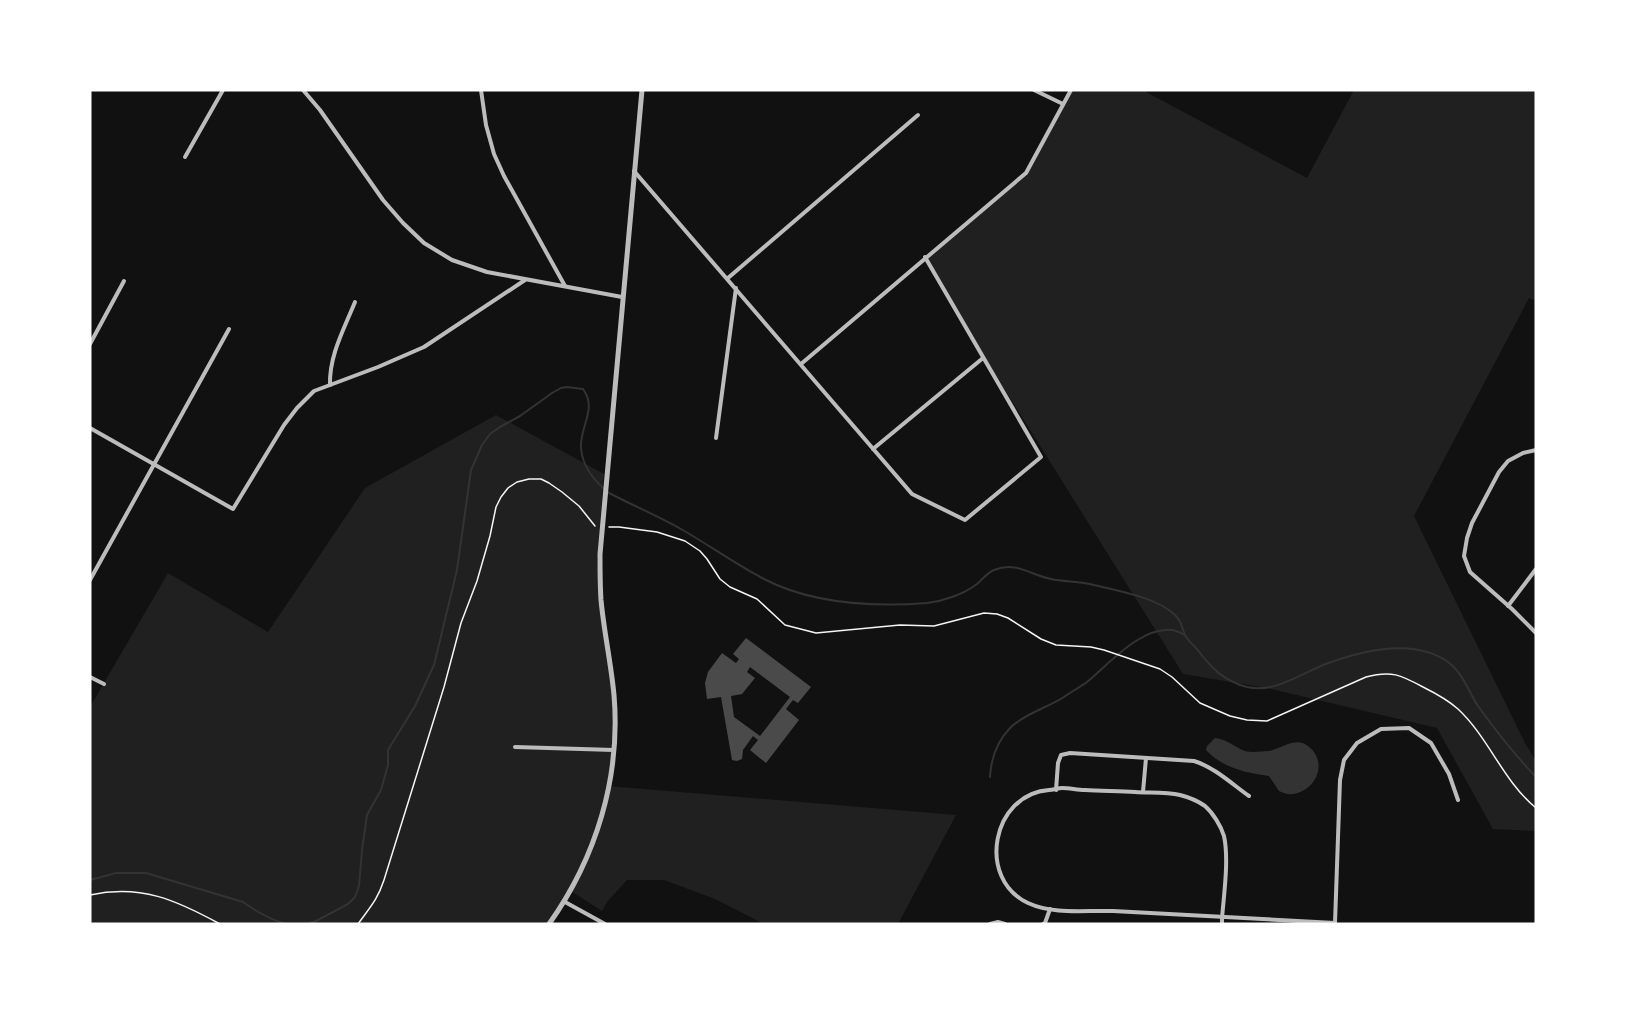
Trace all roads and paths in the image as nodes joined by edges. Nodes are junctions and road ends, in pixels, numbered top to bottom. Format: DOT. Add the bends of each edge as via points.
graph roads {
  1 [pos="223,90"];
  2 [pos="303,90"];
  3 [pos="481,90"];
  4 [pos="642,90"];
  5 [pos="1034,90"];
  6 [pos="1071,90"];
  7 [pos="1063,104"];
  8 [pos="918,115"];
  9 [pos="185,157"];
  10 [pos="634,171"];
  11 [pos="925,257"];
  12 [pos="728,278"];
  13 [pos="525,280"];
  14 [pos="124,281"];
  15 [pos="565,286"];
  16 [pos="736,288"];
  17 [pos="622,297"];
  18 [pos="355,302"];
  19 [pos="229,329"];
  20 [pos="90,344"];
  21 [pos="983,358"];
  22 [pos="801,364"];
  23 [pos="330,385"];
  24 [pos="90,428"];
  25 [pos="716,438"];
  26 [pos="873,449"];
  27 [pos="1536,450"];
  28 [pos="153,464"];
  29 [pos="598,527"];
  30 [pos="608,527"];
  31 [pos="1536,569"];
  32 [pos="90,580"];
  33 [pos="1508,606"];
  34 [pos="1536,633"];
  35 [pos="90,677"];
  36 [pos="104,684"];
  37 [pos="515,747"];
  38 [pos="614,750"];
  39 [pos="1146,758"];
  40 [pos="1056,790"];
  41 [pos="1143,792"];
  42 [pos="1249,796"];
  43 [pos="1458,800"];
  44 [pos="1536,808"];
  45 [pos="90,895"];
  46 [pos="565,902"];
  47 [pos="1050,909"];
  48 [pos="1222,918"];
  49 [pos="1335,923"];
  50 [pos="220,924"];
  51 [pos="358,924"];
  52 [pos="549,924"];
  53 [pos="605,924"];
  54 [pos="990,924"];
  55 [pos="1005,924"];
  56 [pos="1043,924"];
  57 [pos="1222,924"];
  1 -- 9 [label="street"];
  2 -- 13 [label="street" via="383,200 424,243 452,260"];
  3 -- 15 [label="street" via="494,154"];
  4 -- 10 [label="street"];
  5 -- 7 [label="street"];
  6 -- 7 [label="street"];
  7 -- 11 [label="street" via="1026,173"];
  8 -- 12 [label="street"];
  10 -- 12 [label="street"];
  10 -- 17 [label="street"];
  11 -- 21 [label="street"];
  11 -- 22 [label="street"];
  12 -- 16 [label="street"];
  13 -- 15 [label="street"];
  13 -- 23 [label="street" via="424,347"];
  14 -- 20 [label="street"];
  15 -- 17 [label="street"];
  16 -- 22 [label="street"];
  16 -- 25 [label="street"];
  17 -- 38 [label="street" via="600,554 601,601 614,696"];
  18 -- 23 [label="street" via="338,343"];
  19 -- 28 [label="street"];
  21 -- 26 [label="street"];
  21 -- 26 [label="street" via="1041,457 965,520 912,494"];
  22 -- 26 [label="street"];
  23 -- 28 [label="street" via="314,391 297,408 233,509"];
  24 -- 28 [label="street"];
  27 -- 33 [label="street" via="1508,461 1498,472 1467,538 1464,555 1470,572"];
  28 -- 32 [label="street"];
  29 -- 51 [label="path" via="579,506 541,479 517,482 501,497 384,880 378,897"];
  30 -- 44 [label="path" via="657,532 685,541 699,550 730,588 757,599 785,625 816,633 900,625 934,626 984,613 997,614 1056,645 1091,647 1160,669 1200,703 1257,722 1282,716 1366,677 1395,673 1458,709 1521,794"];
  31 -- 33 [label="street"];
  33 -- 34 [label="street"];
  35 -- 36 [label="street"];
  37 -- 38 [label="street"];
  38 -- 46 [label="street" via="598,830"];
  39 -- 40 [label="street" via="1061,755"];
  39 -- 41 [label="street"];
  39 -- 42 [label="street" via="1201,763"];
  40 -- 41 [label="street"];
  40 -- 47 [label="street" via="1041,791 1017,803 1000,829 996,860 1000,876 1015,896"];
  41 -- 48 [label="street" via="1180,795 1205,806 1216,820 1226,847"];
  43 -- 49 [label="street" via="1431,743 1409,728 1381,729 1357,743 1344,760 1340,780"];
  45 -- 50 [label="path" via="140,892 183,904"];
  46 -- 52 [label="street"];
  46 -- 53 [label="street"];
  47 -- 48 [label="street"];
  47 -- 56 [label="street"];
  48 -- 49 [label="street"];
  48 -- 57 [label="street"];
  54 -- 55 [label="street"];
}
